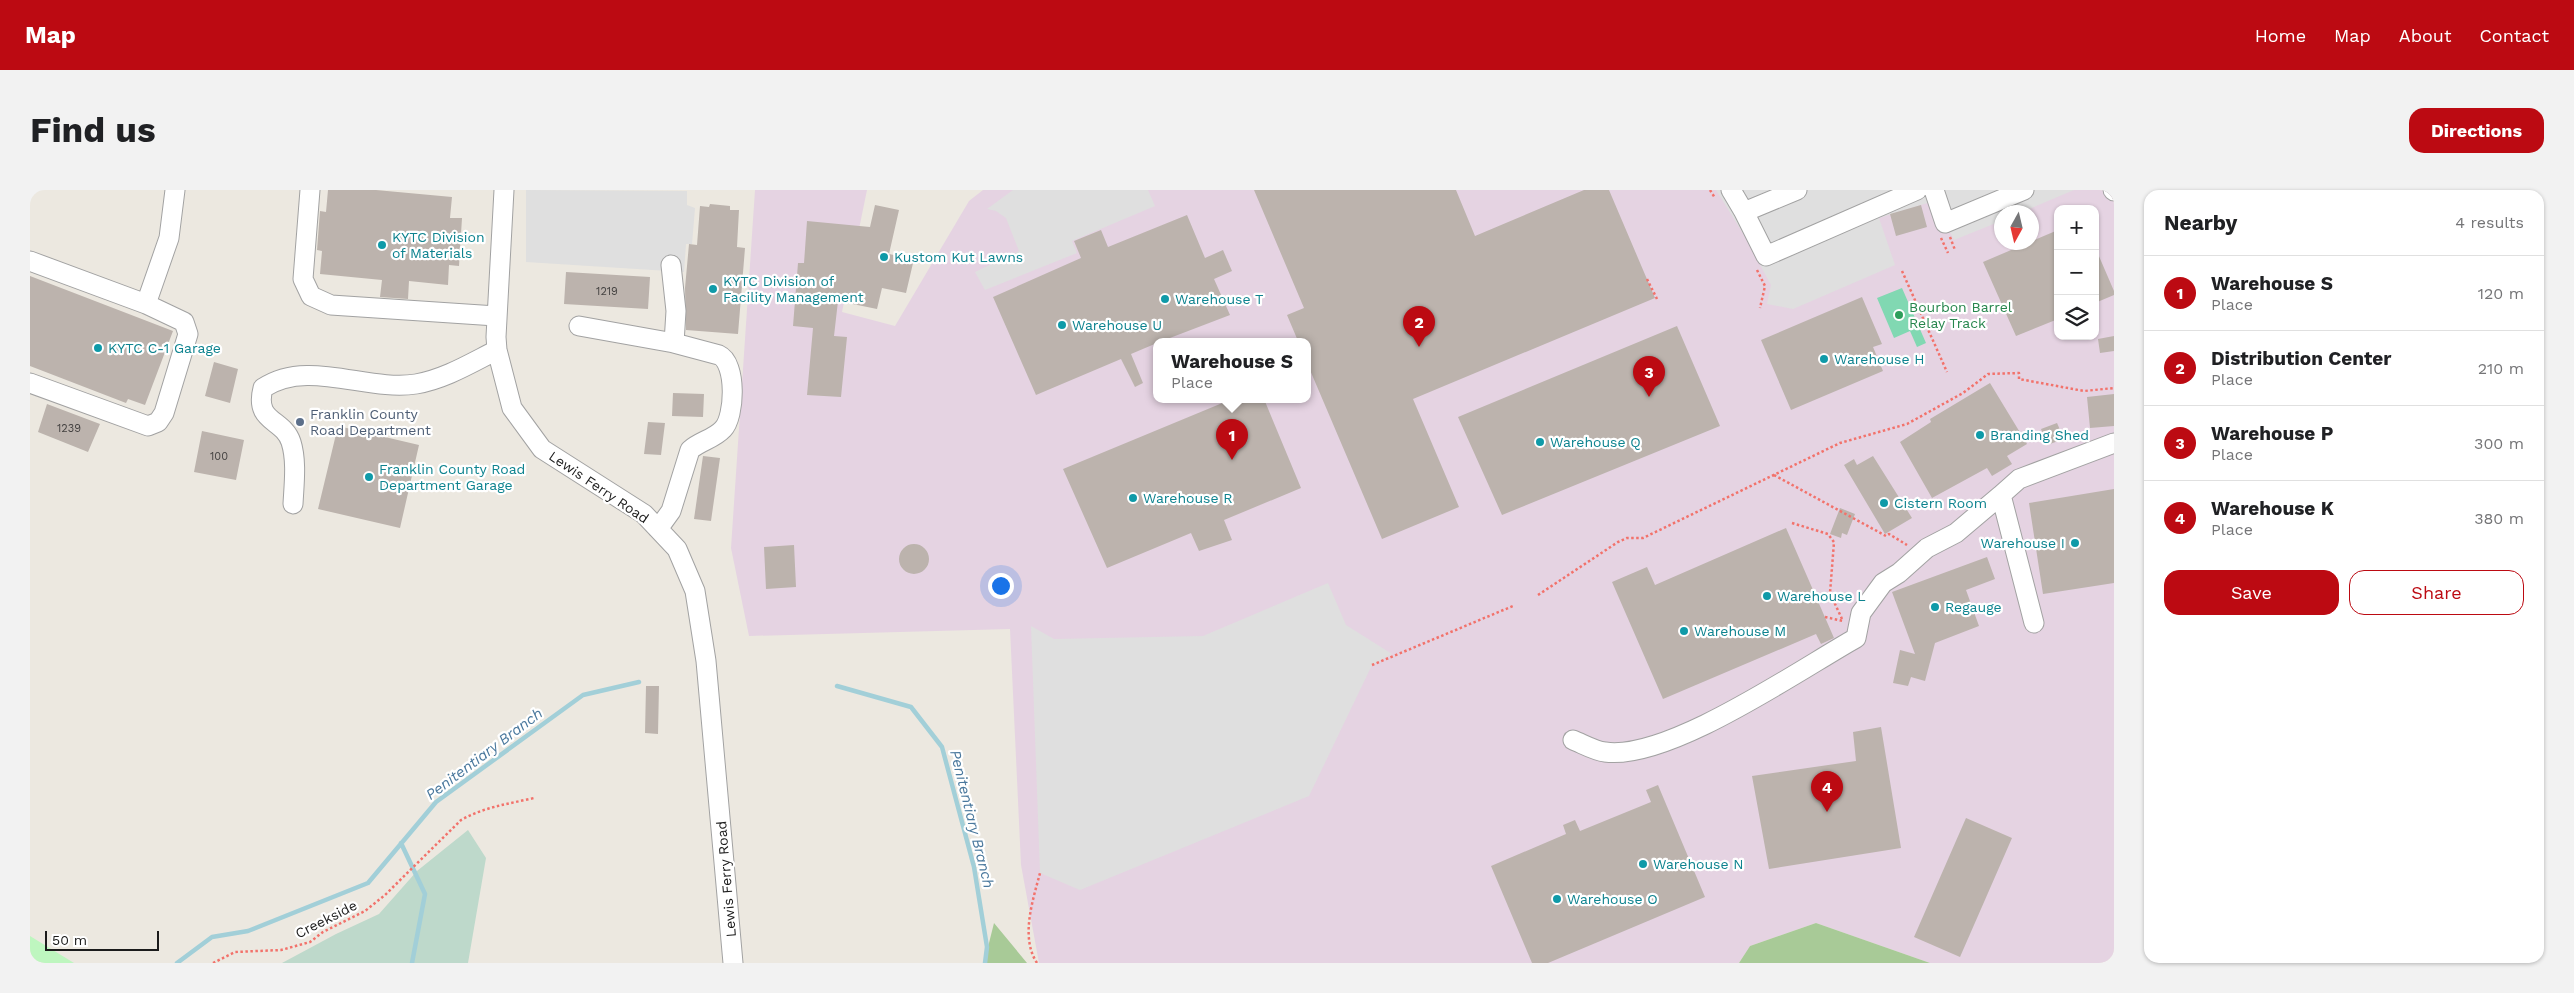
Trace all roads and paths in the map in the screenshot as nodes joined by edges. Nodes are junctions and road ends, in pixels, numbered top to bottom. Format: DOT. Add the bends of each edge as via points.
graph roads {
  1 [pos="175,190"];
  2 [pos="310,190"];
  3 [pos="504,190"];
  4 [pos="1731,190"];
  5 [pos="1797,190"];
  6 [pos="1917,190"];
  7 [pos="1934,190"];
  8 [pos="2024,190"];
  9 [pos="1744,212"];
  10 [pos="30,261"];
  11 [pos="671,265"];
  12 [pos="1902,271"];
  13 [pos="1647,279"];
  14 [pos="1657,299"];
  15 [pos="146,304"];
  16 [pos="496,316"];
  17 [pos="579,326"];
  18 [pos="674,343"];
  19 [pos="497,350"];
  20 [pos="1947,372"];
  21 [pos="30,383"];
  22 [pos="2114,388"];
  23 [pos="2114,443"];
  24 [pos="1774,475"];
  25 [pos="2001,495"];
  26 [pos="293,504"];
  27 [pos="1792,523"];
  28 [pos="658,529"];
  29 [pos="1922,553"];
  30 [pos="1538,595"];
  31 [pos="1513,606"];
  32 [pos="1825,617"];
  33 [pos="1850,622"];
  34 [pos="2034,623"];
  35 [pos="1372,665"];
  36 [pos="1573,740"];
  37 [pos="534,798"];
  38 [pos="1040,873"];
  39 [pos="213,963"];
  40 [pos="733,963"];
  41 [pos="1037,963"];
  1 -- 15 [label="street" via="169,238"];
  2 -- 16 [label="street" via="303,279 311,296 331,305"];
  3 -- 16 [label="street, Lewis Ferry Road"];
  4 -- 9 [label="street"];
  5 -- 9 [label="street"];
  6 -- 9 [label="street" via="1766,256"];
  7 -- 8 [label="street" via="1945,223"];
  10 -- 15 [label="street"];
  11 -- 18 [label="street" via="676,311"];
  12 -- 20 [label="path"];
  13 -- 14 [label="path"];
  15 -- 21 [label="street" via="184,322 188,334 164,413 158,422 148,426"];
  16 -- 19 [label="street, Lewis Ferry Road"];
  17 -- 18 [label="street"];
  18 -- 28 [label="street" via="725,357 732,374 731,406 728,422 722,430 690,450 670,511"];
  19 -- 26 [label="street" via="450,374 415,384 303,376 274,381 263,388 260,398 262,411 290,441 294,462"];
  19 -- 28 [label="street, Lewis Ferry Road" via="512,408 542,449 644,514"];
  22 -- 24 [label="path" via="2084,391 2020,379 2019,373 1988,374 1962,393 1907,424 1840,444"];
  23 -- 25 [label="street" via="2018,479"];
  24 -- 29 [label="path"];
  24 -- 30 [label="path" via="1643,538 1627,538 1618,542"];
  25 -- 29 [label="street" via="1956,533"];
  25 -- 34 [label="street"];
  27 -- 33 [label="path" via="1828,534 1834,542 1830,593"];
  28 -- 40 [label="street, Lewis Ferry Road" via="677,549 695,592 706,661"];
  29 -- 33 [label="street" via="1883,583"];
  31 -- 35 [label="path"];
  32 -- 33 [label="path"];
  33 -- 36 [label="street" via="1856,638 1692,733 1634,750 1605,752"];
  37 -- 39 [label="path, Creekside" via="475,812 462,820 385,896 366,911 322,932 310,942 281,950 235,952"];
  38 -- 41 [label="path" via="1028,921"];
}
